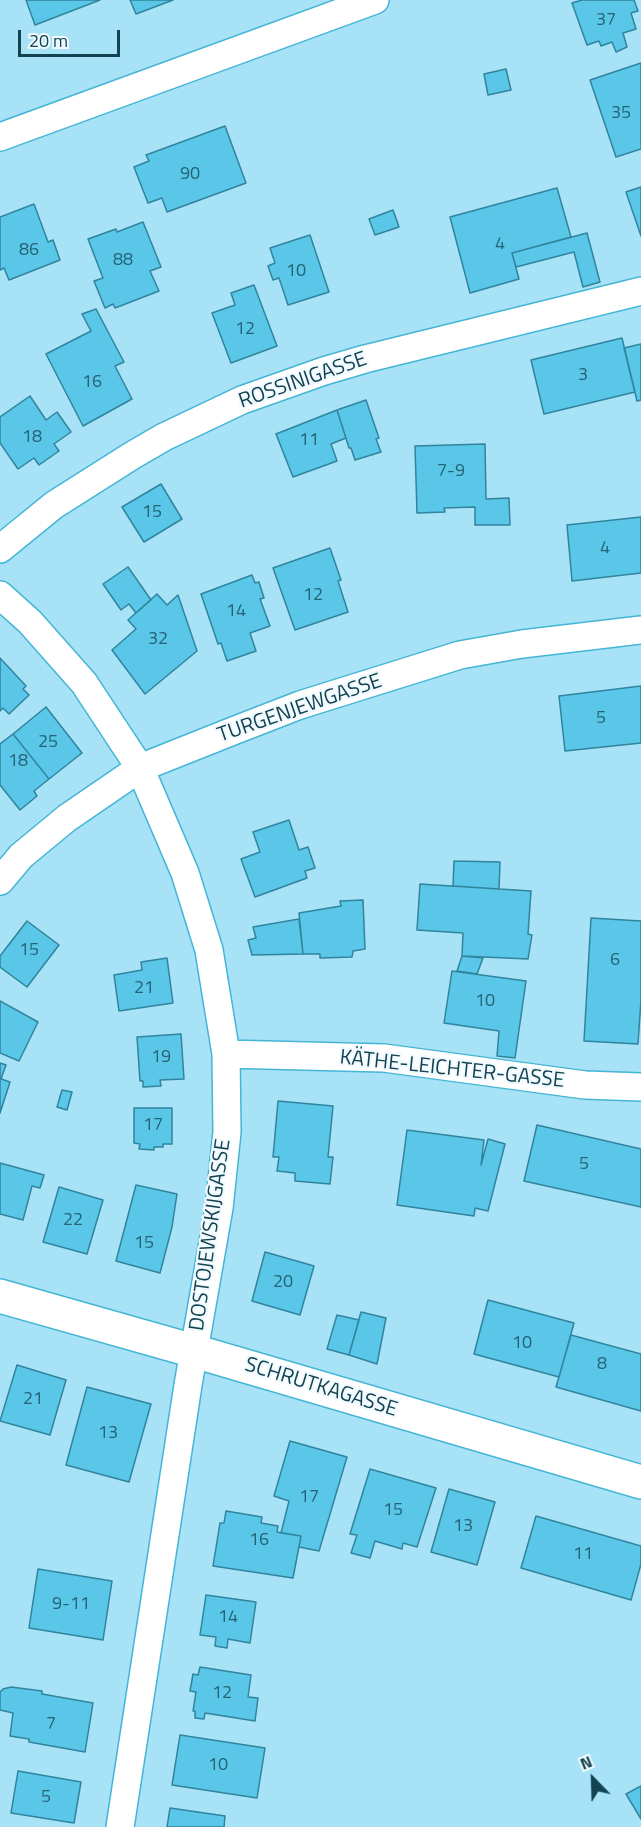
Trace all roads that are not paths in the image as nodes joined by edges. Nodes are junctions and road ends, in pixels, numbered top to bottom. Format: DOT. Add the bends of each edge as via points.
graph roads {
  1 [pos="375,0"];
  2 [pos="0,137"];
  3 [pos="641,291"];
  4 [pos="0,549"];
  5 [pos="0,595"];
  6 [pos="641,630"];
  7 [pos="140,768"];
  8 [pos="0,881"];
  9 [pos="226,1054"];
  10 [pos="641,1087"];
  11 [pos="0,1296"];
  12 [pos="194,1351"];
  13 [pos="641,1482"];
  14 [pos="120,1827"];
  1 -- 2 [label="street"];
  3 -- 4 [label="street, ROSSINIGASSE" via="365,359 242,400 133,454 54,505"];
  5 -- 7 [label="street, DOSTOJEWSKIJGASSE" via="84,682"];
  6 -- 7 [label="street, TURGENJEWGASSE" via="460,655 300,705"];
  7 -- 8 [label="street, TURGENJEWGASSE" via="67,818 21,856"];
  7 -- 9 [label="street, DOSTOJEWSKIJGASSE" via="186,873 206,939"];
  9 -- 10 [label="street, KÄTHE-LEICHTER-GASSE" via="384,1058 585,1085"];
  9 -- 12 [label="street, DOSTOJEWSKIJGASSE" via="227,1132 219,1208"];
  11 -- 12 [label="street, SCHRUTKAGASSE"];
  12 -- 13 [label="street, SCHRUTKAGASSE"];
  12 -- 14 [label="street, DOSTOJEWSKIJGASSE"];
}
